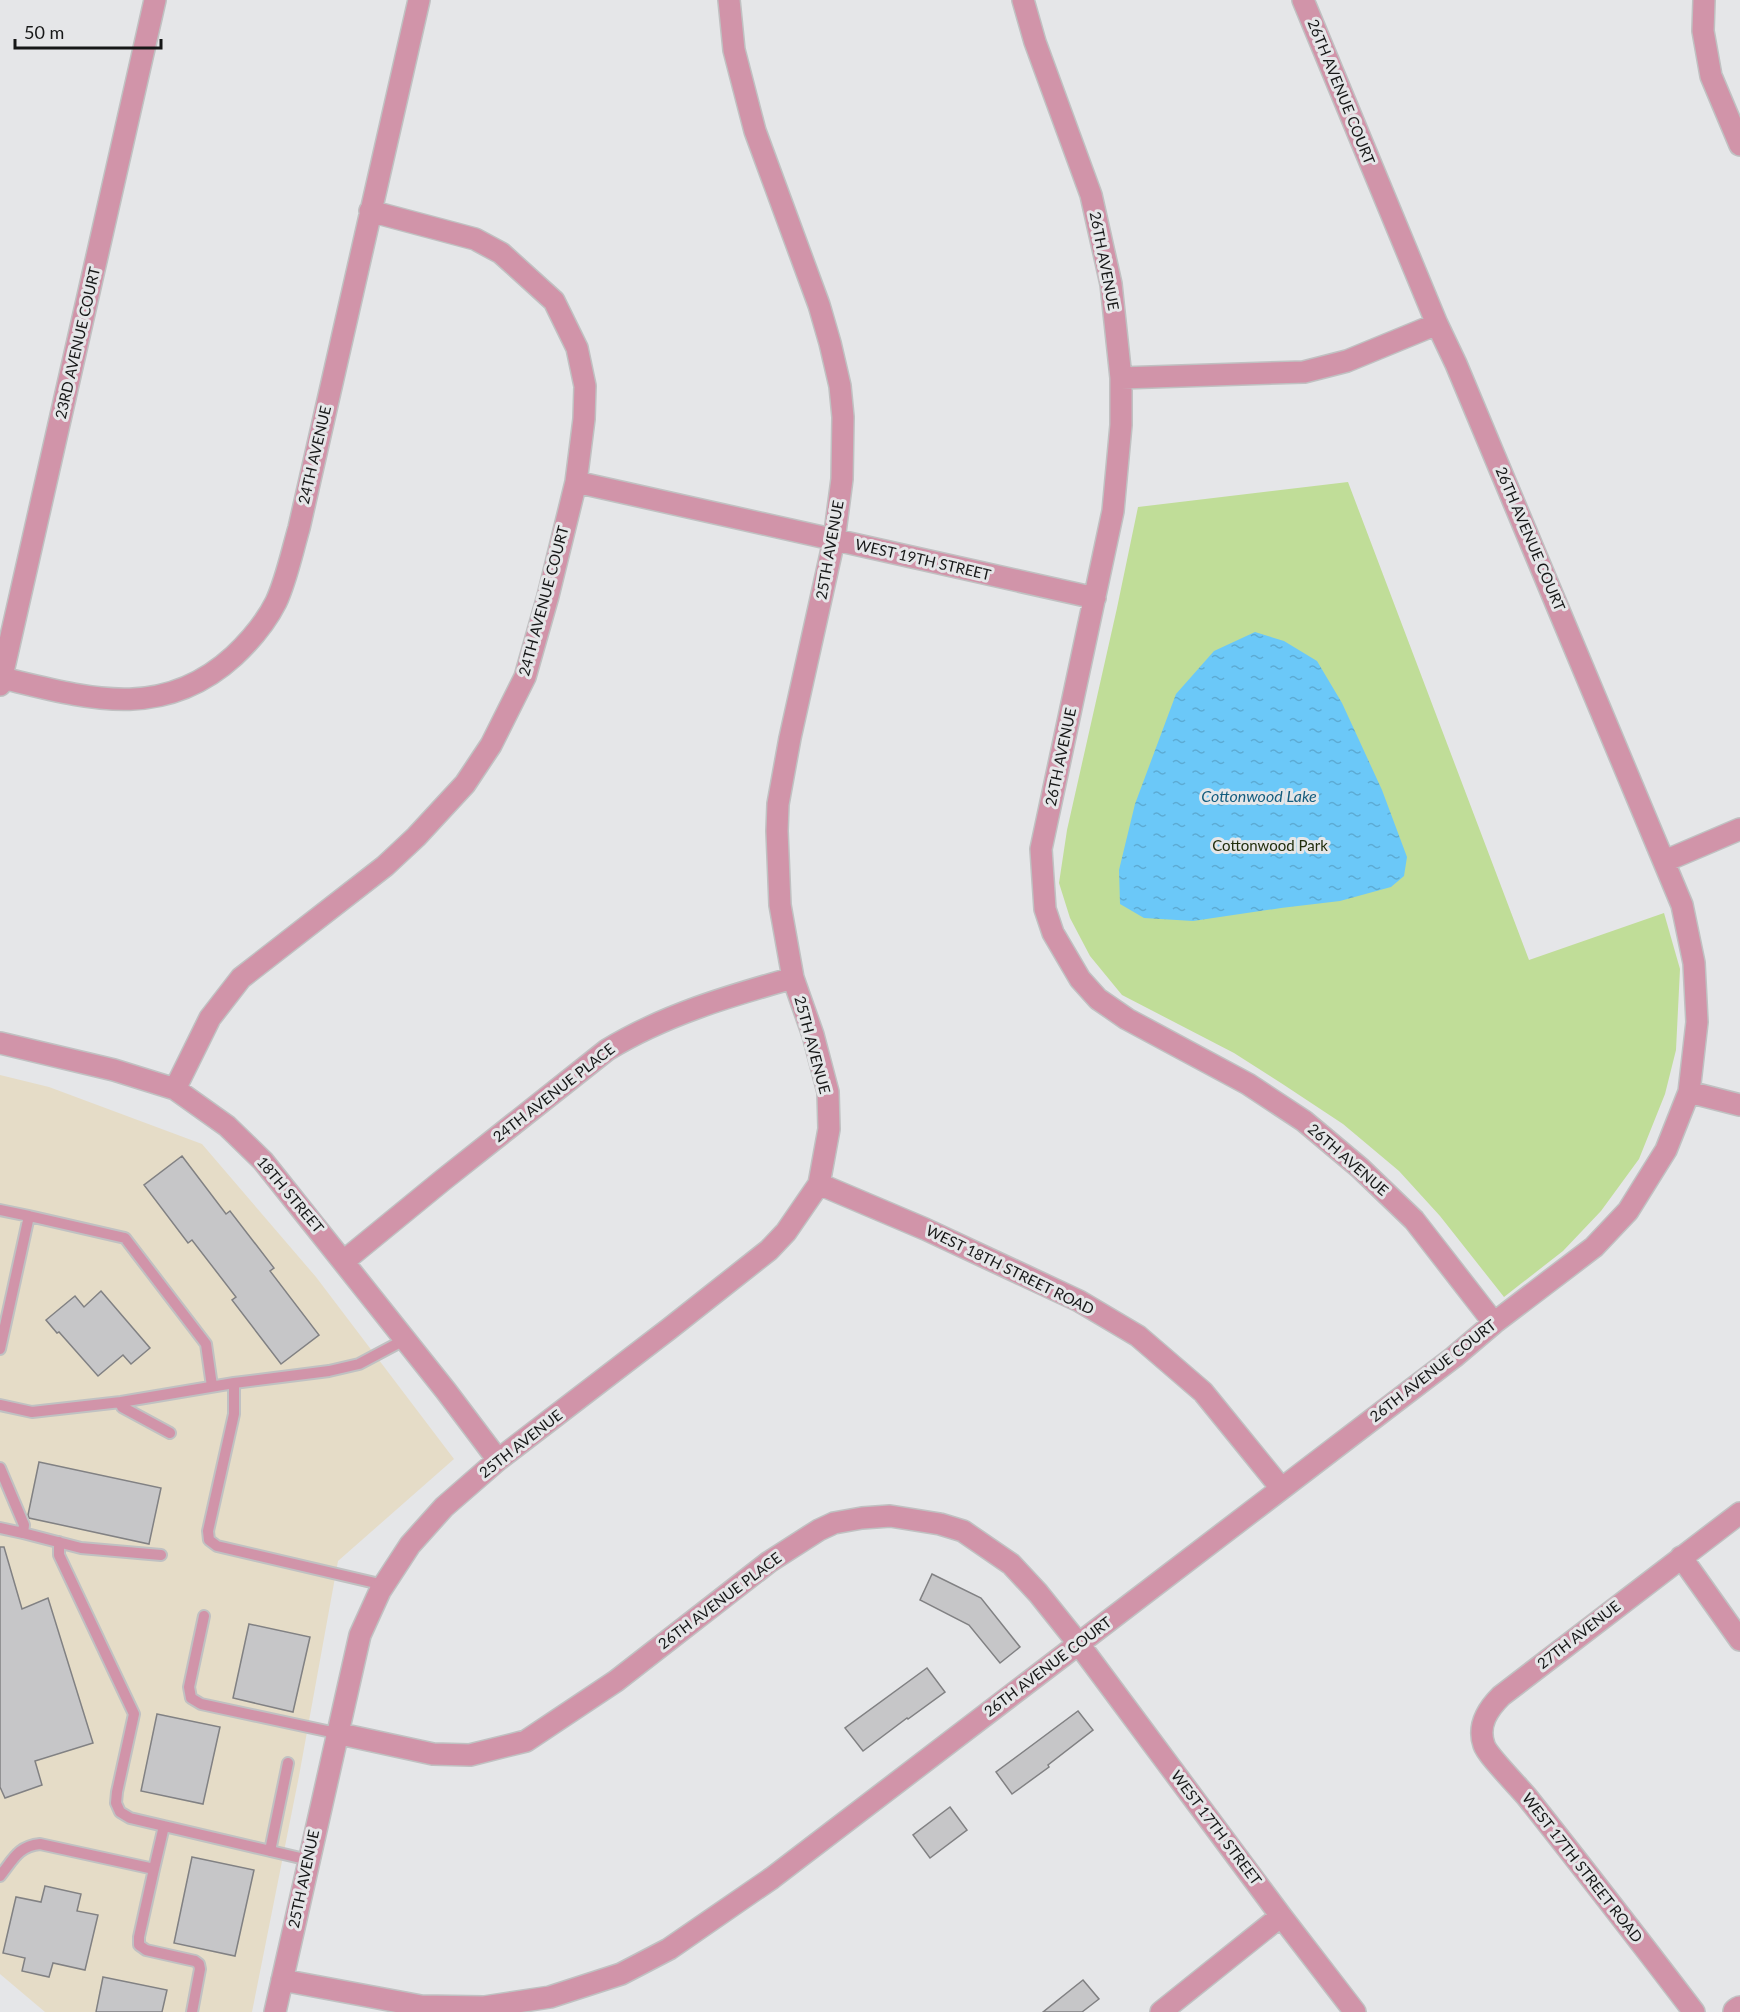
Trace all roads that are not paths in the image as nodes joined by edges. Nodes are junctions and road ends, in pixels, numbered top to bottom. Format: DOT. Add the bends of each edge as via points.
graph roads {
  1 [pos="155,0"];
  2 [pos="419,0"];
  3 [pos="729,0"];
  4 [pos="1023,0"];
  5 [pos="1303,0"];
  6 [pos="1704,0"];
  7 [pos="1740,145"];
  8 [pos="370,211"];
  9 [pos="1437,324"];
  10 [pos="1121,378"];
  11 [pos="576,482"];
  12 [pos="834,540"];
  13 [pos="1095,598"];
  14 [pos="1,682"];
  15 [pos="1740,829"];
  16 [pos="1665,861"];
  17 [pos="793,978"];
  18 [pos="0,1043"];
  19 [pos="175,1089"];
  20 [pos="1689,1092"];
  21 [pos="1740,1105"];
  22 [pos="819,1184"];
  23 [pos="0,1210"];
  24 [pos="29,1216"];
  25 [pos="345,1262"];
  26 [pos="1494,1323"];
  27 [pos="406,1340"];
  28 [pos="0,1349"];
  29 [pos="234,1383"];
  30 [pos="212,1386"];
  31 [pos="121,1402"];
  32 [pos="0,1405"];
  33 [pos="170,1433"];
  34 [pos="498,1460"];
  35 [pos="0,1468"];
  36 [pos="1281,1488"];
  37 [pos="1740,1513"];
  38 [pos="0,1528"];
  39 [pos="23,1533"];
  40 [pos="59,1542"];
  41 [pos="160,1555"];
  42 [pos="1681,1557"];
  43 [pos="384,1585"];
  44 [pos="204,1616"];
  45 [pos="1740,1640"];
  46 [pos="1078,1643"];
  47 [pos="1483,1719"];
  48 [pos="336,1733"];
  49 [pos="288,1763"];
  50 [pos="164,1826"];
  51 [pos="270,1851"];
  52 [pos="309,1860"];
  53 [pos="154,1869"];
  54 [pos="0,1876"];
  55 [pos="1281,1916"];
  56 [pos="282,1980"];
  57 [pos="192,2012"];
  58 [pos="275,2012"];
  59 [pos="1161,2012"];
  60 [pos="1355,2012"];
  61 [pos="1694,2012"];
  1 -- 14 [label="street, 23RD AVENUE COURT"];
  2 -- 8 [label="street, 24TH AVENUE"];
  3 -- 12 [label="street, 25TH AVENUE" via="734,50 755,131 819,305 840,386 842,479"];
  4 -- 10 [label="street, 26TH AVENUE" via="1091,195 1112,284"];
  5 -- 9 [label="street, 26TH AVENUE COURT"];
  6 -- 7 [label="street" via="1703,31 1711,76"];
  8 -- 11 [label="street, 24TH AVENUE COURT" via="475,239 501,253 554,301 577,348 585,386"];
  8 -- 14 [label="street, 24TH AVENUE" via="298,528 277,600 251,640 217,671 158,697 83,697"];
  9 -- 10 [label="street" via="1347,361 1304,372"];
  9 -- 16 [label="street, 26TH AVENUE COURT"];
  10 -- 13 [label="street, 26TH AVENUE" via="1113,511"];
  11 -- 12 [label="street, WEST 19TH STREET"];
  11 -- 19 [label="street, 24TH AVENUE COURT" via="525,677 478,765 441,813 385,866 242,978 210,1018"];
  12 -- 13 [label="street, WEST 19TH STREET"];
  12 -- 17 [label="street, 25TH AVENUE" via="778,804 780,904"];
  13 -- 26 [label="street, 26TH AVENUE" via="1041,849 1045,909 1053,933 1080,979 1098,999 1127,1019 1248,1084 1304,1121 1360,1168 1414,1220"];
  15 -- 16 [label="street"];
  16 -- 20 [label="street, 26TH AVENUE COURT" via="1682,905 1694,963 1697,1022"];
  17 -- 22 [label="street, 25TH AVENUE" via="828,1092 829,1129"];
  17 -- 25 [label="street, 24TH AVENUE PLACE" via="679,1014 607,1050"];
  18 -- 19 [label="street, 18TH STREET"];
  19 -- 25 [label="street, 18TH STREET" via="227,1126 263,1161"];
  20 -- 21 [label="street"];
  20 -- 26 [label="street, 26TH AVENUE COURT" via="1666,1150 1628,1211 1594,1247"];
  22 -- 34 [label="street, 25TH AVENUE" via="769,1250"];
  22 -- 36 [label="street, WEST 18TH STREET ROAD" via="1069,1296 1138,1336 1203,1392"];
  23 -- 24 [label="lane"];
  24 -- 28 [label="lane"];
  24 -- 30 [label="lane" via="125,1238 206,1344"];
  25 -- 27 [label="street, 18TH STREET"];
  26 -- 36 [label="street, 26TH AVENUE COURT"];
  27 -- 29 [label="lane" via="359,1365"];
  27 -- 34 [label="street, 18TH STREET"];
  29 -- 30 [label="lane"];
  29 -- 43 [label="lane" via="234,1414 209,1540 217,1546"];
  30 -- 31 [label="lane"];
  31 -- 32 [label="lane" via="32,1412"];
  31 -- 33 [label="lane" via="122,1407"];
  34 -- 43 [label="street, 25TH AVENUE" via="444,1507 410,1545"];
  35 -- 39 [label="lane" via="24,1525"];
  36 -- 46 [label="street, 26TH AVENUE COURT"];
  37 -- 42 [label="street, 27TH AVENUE"];
  38 -- 39 [label="lane"];
  39 -- 40 [label="lane"];
  40 -- 41 [label="lane" via="81,1548"];
  40 -- 50 [label="lane" via="58,1555 134,1714 116,1803 120,1812 130,1818"];
  42 -- 45 [label="street"];
  42 -- 47 [label="street, 27TH AVENUE" via="1501,1696"];
  43 -- 48 [label="street, 25TH AVENUE" via="360,1635"];
  44 -- 48 [label="lane" via="189,1687 191,1698 201,1704"];
  46 -- 48 [label="street, 26TH AVENUE PLACE" via="1011,1564 963,1531 890,1516 862,1518 819,1530 769,1562 616,1681 526,1741 470,1755 433,1754"];
  46 -- 55 [label="street, WEST 17TH STREET"];
  46 -- 56 [label="street, 26TH AVENUE COURT" via="772,1878 669,1949 621,1974 550,1997 484,2007 422,2006"];
  47 -- 61 [label="street, WEST 17TH STREET ROAD" via="1484,1746"];
  48 -- 52 [label="street, 25TH AVENUE"];
  49 -- 51 [label="lane"];
  50 -- 51 [label="lane"];
  50 -- 53 [label="lane"];
  51 -- 52 [label="lane"];
  52 -- 56 [label="street, 25TH AVENUE"];
  53 -- 54 [label="lane" via="40,1844 20,1850"];
  53 -- 57 [label="lane" via="139,1945 199,1964"];
  55 -- 59 [label="street"];
  55 -- 60 [label="street, WEST 17TH STREET"];
  56 -- 58 [label="street, 25TH AVENUE"];
}
